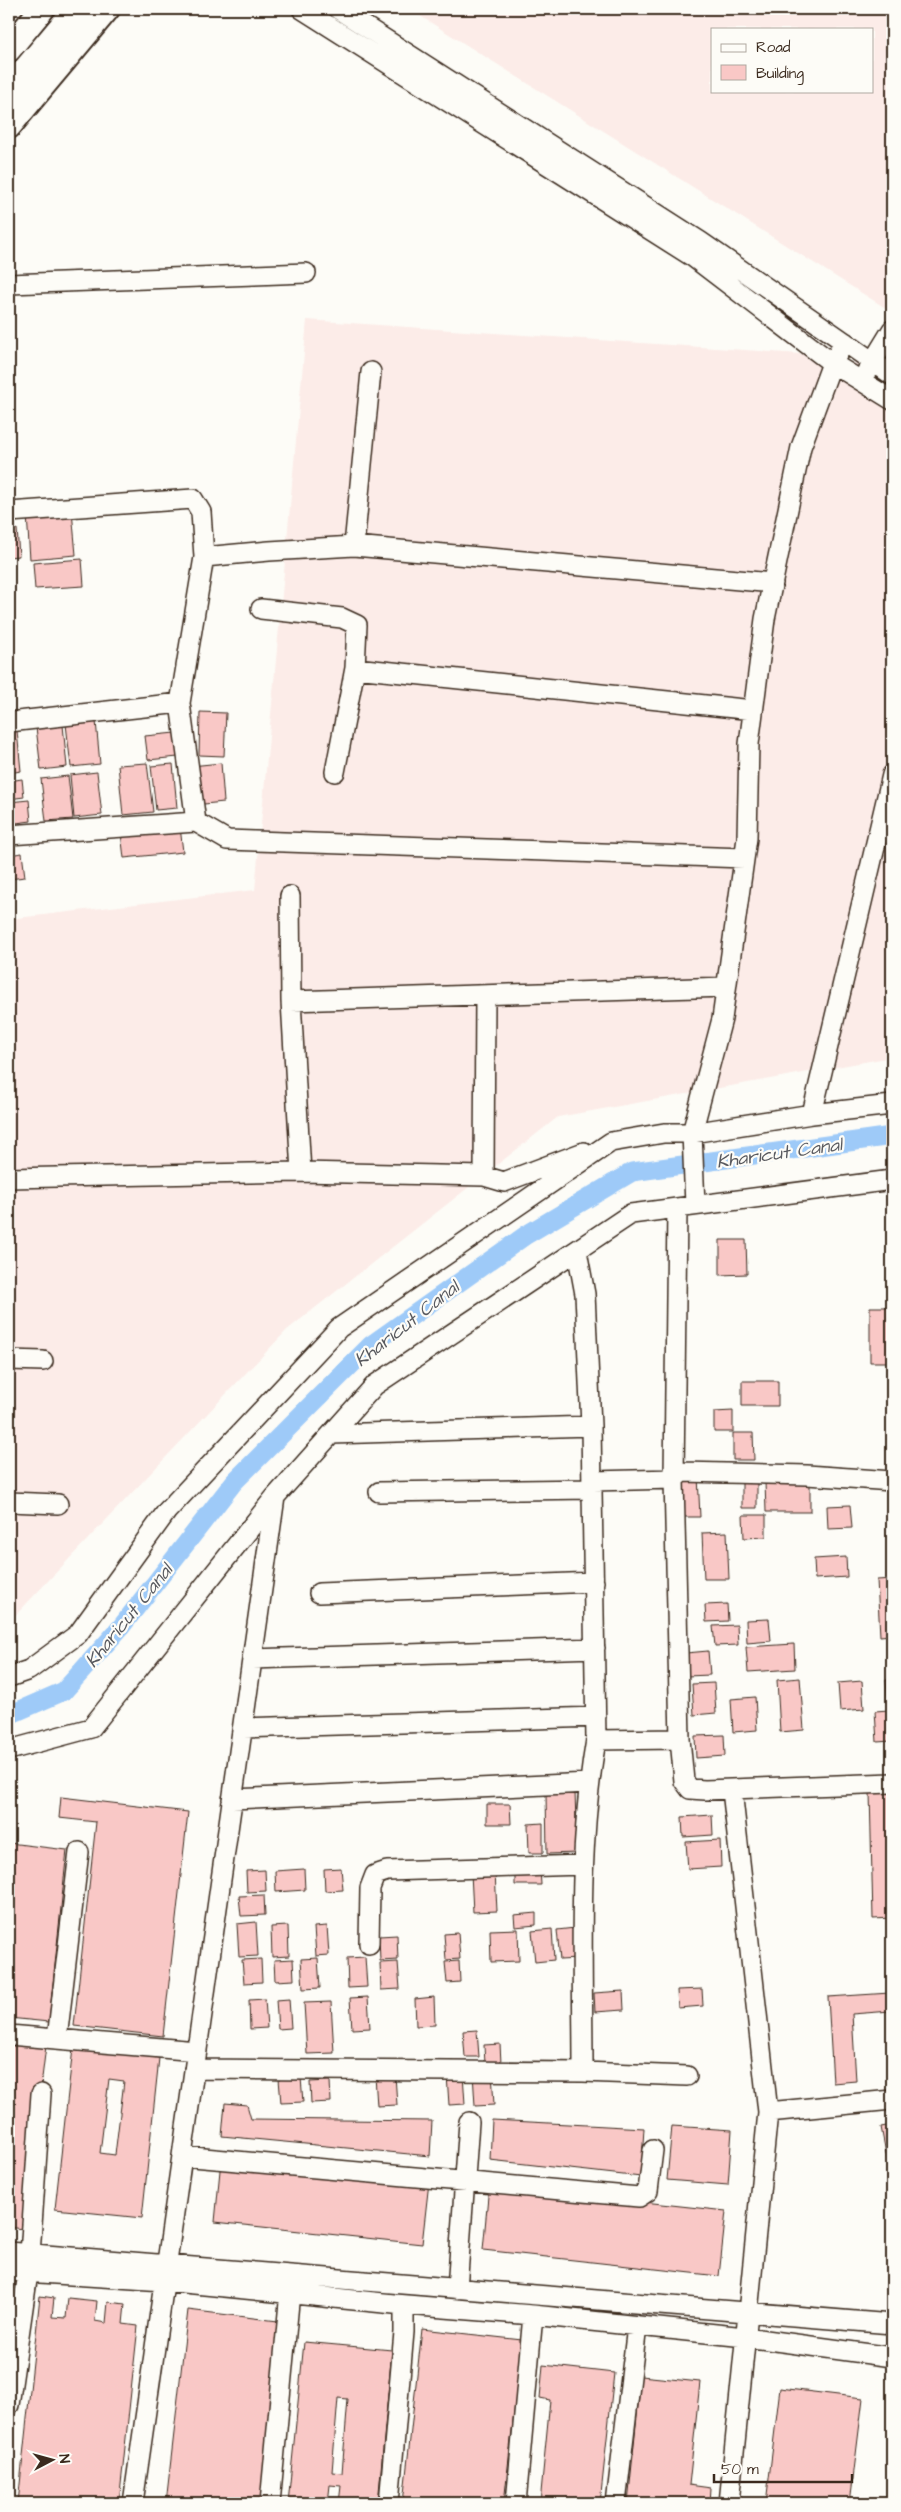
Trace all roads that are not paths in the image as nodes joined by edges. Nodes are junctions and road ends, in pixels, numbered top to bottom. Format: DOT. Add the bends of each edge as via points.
graph roads {
  1 [pos="42,9"];
  2 [pos="76,9"];
  3 [pos="107,9"];
  4 [pos="302,9"];
  5 [pos="338,9"];
  6 [pos="9,49"];
  7 [pos="9,89"];
  8 [pos="9,126"];
  9 [pos="306,273"];
  10 [pos="9,284"];
  11 [pos="892,330"];
  12 [pos="845,342"];
  13 [pos="873,361"];
  14 [pos="832,363"];
  15 [pos="371,372"];
  16 [pos="892,375"];
  17 [pos="861,381"];
  18 [pos="892,400"];
  19 [pos="9,512"];
  20 [pos="354,546"];
  21 [pos="204,557"];
  22 [pos="773,583"];
  23 [pos="261,609"];
  24 [pos="355,668"];
  25 [pos="180,703"];
  26 [pos="753,710"];
  27 [pos="9,722"];
  28 [pos="336,772"];
  29 [pos="892,775"];
  30 [pos="196,822"];
  31 [pos="9,836"];
  32 [pos="744,858"];
  33 [pos="290,896"];
  34 [pos="726,987"];
  35 [pos="486,995"];
  36 [pos="291,1001"];
  37 [pos="892,1105"];
  38 [pos="812,1114"];
  39 [pos="692,1135"];
  40 [pos="611,1142"];
  41 [pos="301,1172"];
  42 [pos="484,1176"];
  43 [pos="9,1178"];
  44 [pos="892,1180"];
  45 [pos="689,1205"];
  46 [pos="576,1251"];
  47 [pos="9,1360"];
  48 [pos="43,1361"];
  49 [pos="591,1426"];
  50 [pos="332,1434"];
  51 [pos="674,1479"];
  52 [pos="892,1481"];
  53 [pos="593,1485"];
  54 [pos="379,1492"];
  55 [pos="275,1497"];
  56 [pos="9,1502"];
  57 [pos="58,1504"];
  58 [pos="594,1582"];
  59 [pos="319,1593"];
  60 [pos="595,1648"];
  61 [pos="252,1659"];
  62 [pos="9,1677"];
  63 [pos="596,1717"];
  64 [pos="242,1728"];
  65 [pos="680,1739"];
  66 [pos="596,1740"];
  67 [pos="9,1750"];
  68 [pos="589,1783"];
  69 [pos="892,1783"];
  70 [pos="732,1790"];
  71 [pos="232,1800"];
  72 [pos="79,1852"];
  73 [pos="583,1865"];
  74 [pos="369,1944"];
  75 [pos="9,2035"];
  76 [pos="57,2039"];
  77 [pos="195,2060"];
  78 [pos="583,2072"];
  79 [pos="686,2076"];
  80 [pos="41,2094"];
  81 [pos="892,2100"];
  82 [pos="768,2112"];
  83 [pos="469,2122"];
  84 [pos="653,2150"];
  85 [pos="182,2156"];
  86 [pos="466,2182"];
  87 [pos="9,2252"];
  88 [pos="30,2254"];
  89 [pos="9,2271"];
  90 [pos="28,2273"];
  91 [pos="165,2273"];
  92 [pos="457,2289"];
  93 [pos="290,2292"];
  94 [pos="404,2305"];
  95 [pos="747,2314"];
  96 [pos="533,2315"];
  97 [pos="892,2324"];
  98 [pos="637,2326"];
  99 [pos="745,2337"];
  100 [pos="892,2357"];
  101 [pos="9,2406"];
  102 [pos="133,2503"];
  103 [pos="270,2503"];
  104 [pos="389,2503"];
  105 [pos="516,2503"];
  106 [pos="616,2503"];
  107 [pos="729,2503"];
  1 -- 6 [label="main road"];
  2 -- 7 [label="main road"];
  3 -- 8 [label="main road"];
  4 -- 14 [label="street" via="693,258"];
  5 -- 12 [label="street" via="701,242"];
  9 -- 10 [label="street"];
  11 -- 13 [label="street"];
  12 -- 13 [label="street"];
  12 -- 14 [label="street"];
  13 -- 16 [label="street"];
  13 -- 17 [label="street"];
  14 -- 17 [label="street"];
  14 -- 22 [label="street" via="801,447"];
  15 -- 20 [label="street"];
  17 -- 18 [label="street"];
  19 -- 21 [label="street" via="194,499 201,512"];
  20 -- 21 [label="street"];
  20 -- 22 [label="street"];
  21 -- 25 [label="street"];
  22 -- 26 [label="street"];
  23 -- 24 [label="street" via="342,618 357,625"];
  24 -- 26 [label="street"];
  24 -- 28 [label="street"];
  25 -- 27 [label="street"];
  25 -- 30 [label="street"];
  26 -- 32 [label="street"];
  29 -- 38 [label="street"];
  30 -- 31 [label="street"];
  30 -- 32 [label="street" via="227,840"];
  32 -- 34 [label="street"];
  33 -- 36 [label="street"];
  34 -- 35 [label="street"];
  34 -- 39 [label="street" via="722,1019"];
  35 -- 36 [label="street"];
  35 -- 42 [label="street"];
  36 -- 41 [label="street"];
  37 -- 38 [label="street"];
  38 -- 39 [label="street"];
  39 -- 40 [label="street" via="664,1133"];
  39 -- 45 [label="street"];
  40 -- 42 [label="street" via="504,1182"];
  40 -- 62 [label="street" via="339,1328 167,1511 78,1634 29,1670"];
  41 -- 42 [label="street"];
  41 -- 43 [label="street"];
  44 -- 45 [label="street"];
  45 -- 46 [label="street" via="631,1214"];
  45 -- 51 [label="street"];
  46 -- 49 [label="street" via="585,1294"];
  46 -- 50 [label="street" via="375,1385"];
  47 -- 48 [label="street"];
  49 -- 50 [label="street"];
  49 -- 53 [label="street"];
  50 -- 55 [label="street"];
  51 -- 52 [label="street" via="682,1472"];
  51 -- 53 [label="street"];
  51 -- 65 [label="street"];
  53 -- 54 [label="street"];
  53 -- 58 [label="street"];
  55 -- 61 [label="street"];
  55 -- 67 [label="street" via="91,1728"];
  56 -- 57 [label="street"];
  58 -- 59 [label="street"];
  58 -- 60 [label="street"];
  60 -- 61 [label="street"];
  60 -- 63 [label="street"];
  61 -- 64 [label="street"];
  63 -- 64 [label="street"];
  63 -- 66 [label="street"];
  64 -- 71 [label="street"];
  65 -- 66 [label="street"];
  65 -- 70 [label="street" via="684,1781 690,1789"];
  66 -- 68 [label="street"];
  68 -- 71 [label="street"];
  68 -- 73 [label="street"];
  69 -- 70 [label="street"];
  70 -- 82 [label="street"];
  71 -- 77 [label="street"];
  72 -- 76 [label="street"];
  73 -- 74 [label="street" via="388,1871 375,1875 370,1888"];
  73 -- 78 [label="street"];
  75 -- 76 [label="street"];
  76 -- 77 [label="street"];
  77 -- 78 [label="street"];
  77 -- 85 [label="street"];
  78 -- 79 [label="street"];
  80 -- 88 [label="street"];
  81 -- 82 [label="street"];
  82 -- 95 [label="street"];
  83 -- 86 [label="street"];
  84 -- 86 [label="street" via="648,2191 639,2197"];
  85 -- 86 [label="street"];
  85 -- 91 [label="street"];
  86 -- 92 [label="street"];
  87 -- 88 [label="street"];
  88 -- 91 [label="street"];
  89 -- 90 [label="street"];
  90 -- 91 [label="street"];
  90 -- 101 [label="street"];
  91 -- 92 [label="street"];
  91 -- 93 [label="street"];
  91 -- 102 [label="street"];
  92 -- 95 [label="street"];
  93 -- 94 [label="street"];
  93 -- 103 [label="street"];
  94 -- 96 [label="street"];
  94 -- 104 [label="street"];
  95 -- 97 [label="street"];
  95 -- 99 [label="street"];
  96 -- 98 [label="street"];
  96 -- 105 [label="street"];
  98 -- 99 [label="street"];
  98 -- 106 [label="street"];
  99 -- 100 [label="street"];
  99 -- 107 [label="street"];
}
